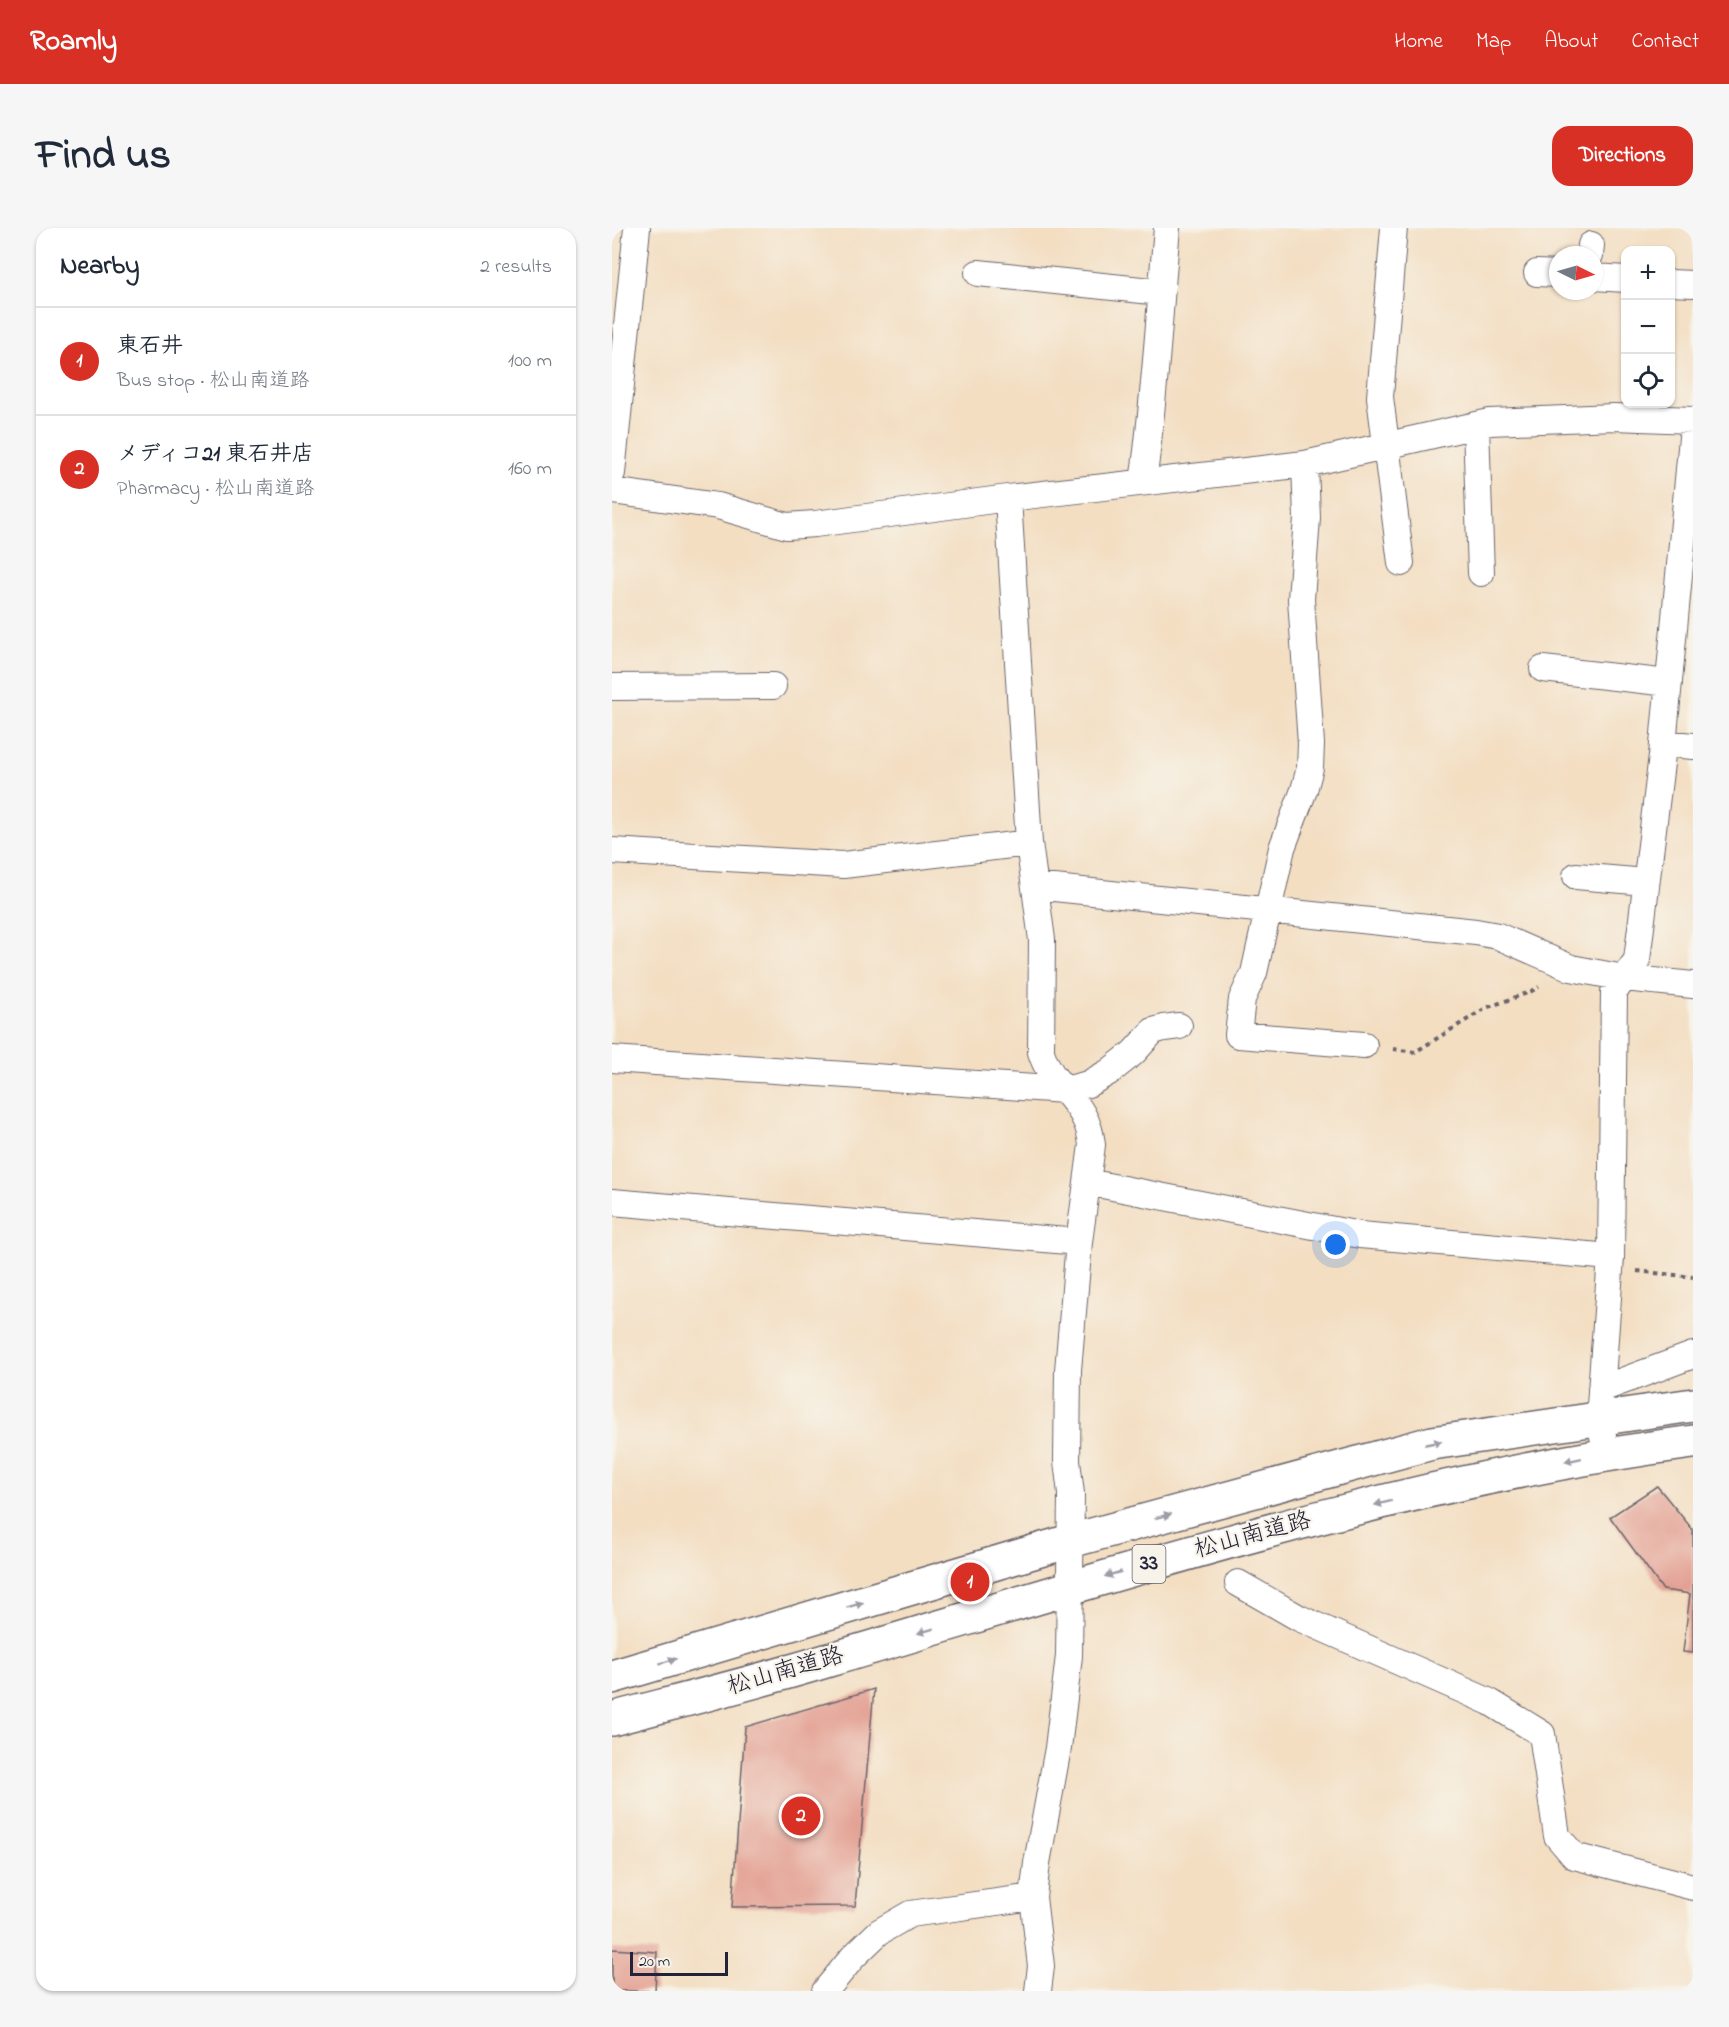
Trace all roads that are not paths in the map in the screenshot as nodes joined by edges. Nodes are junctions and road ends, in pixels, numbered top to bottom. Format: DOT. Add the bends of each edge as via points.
graph roads {
  1 [pos="637,228"];
  2 [pos="1167,228"];
  3 [pos="1394,228"];
  4 [pos="978,273"];
  5 [pos="1603,278"];
  6 [pos="1621,279"];
  7 [pos="1675,283"];
  8 [pos="1693,284"];
  9 [pos="1161,292"];
  10 [pos="1693,420"];
  11 [pos="1476,426"];
  12 [pos="1693,427"];
  13 [pos="1387,446"];
  14 [pos="1305,464"];
  15 [pos="612,473"];
  16 [pos="1143,482"];
  17 [pos="612,491"];
  18 [pos="1008,498"];
  19 [pos="1401,563"];
  20 [pos="1481,573"];
  21 [pos="1543,669"];
  22 [pos="1668,683"];
  23 [pos="773,686"];
  24 [pos="612,687"];
  25 [pos="1663,743"];
  26 [pos="1693,746"];
  27 [pos="1029,843"];
  28 [pos="612,851"];
  29 [pos="1576,876"];
  30 [pos="1646,882"];
  31 [pos="1035,886"];
  32 [pos="1268,910"];
  33 [pos="1624,978"];
  34 [pos="1693,985"];
  35 [pos="1179,1026"];
  36 [pos="1364,1045"];
  37 [pos="612,1059"];
  38 [pos="1065,1090"];
  39 [pos="1087,1182"];
  40 [pos="612,1202"];
  41 [pos="1079,1242"];
  42 [pos="1611,1263"];
  43 [pos="1693,1355"];
  44 [pos="1600,1404"];
  45 [pos="1693,1405"];
  46 [pos="1693,1442"];
  47 [pos="1606,1453"];
  48 [pos="1070,1541"];
  49 [pos="1238,1583"];
  50 [pos="1070,1587"];
  51 [pos="612,1677"];
  52 [pos="612,1719"];
  53 [pos="1693,1887"];
  54 [pos="1033,1897"];
  55 [pos="825,1991"];
  56 [pos="1038,1991"];
  1 -- 15 [label="street"];
  2 -- 9 [label="street"];
  3 -- 13 [label="street" via="1380,397"];
  4 -- 9 [label="street"];
  5 -- 6 [label="street"];
  7 -- 8 [label="street"];
  9 -- 16 [label="street"];
  10 -- 11 [label="street" via="1614,417"];
  11 -- 13 [label="street"];
  11 -- 20 [label="street"];
  12 -- 22 [label="street"];
  13 -- 14 [label="street"];
  13 -- 19 [label="street"];
  14 -- 16 [label="street"];
  14 -- 32 [label="street" via="1301,599 1310,768 1282,848"];
  16 -- 18 [label="street"];
  17 -- 18 [label="street" via="718,506 787,526"];
  18 -- 27 [label="street"];
  21 -- 22 [label="street"];
  22 -- 25 [label="street"];
  23 -- 24 [label="street"];
  25 -- 26 [label="street"];
  25 -- 30 [label="street"];
  27 -- 28 [label="street" via="843,866"];
  27 -- 31 [label="street"];
  29 -- 30 [label="street"];
  30 -- 33 [label="street" via="1637,960"];
  31 -- 32 [label="street"];
  31 -- 38 [label="street" via="1042,940 1041,1052"];
  32 -- 33 [label="street" via="1498,936 1571,968"];
  32 -- 36 [label="street" via="1254,973 1242,999 1238,1035"];
  33 -- 34 [label="street"];
  33 -- 42 [label="street" via="1614,992"];
  35 -- 38 [label="street" via="1154,1031 1109,1072 1088,1084"];
  37 -- 38 [label="street"];
  38 -- 39 [label="street" via="1090,1129"];
  39 -- 41 [label="street"];
  39 -- 42 [label="street" via="1360,1235"];
  40 -- 41 [label="street"];
  41 -- 48 [label="street" via="1068,1370"];
  42 -- 44 [label="street"];
  43 -- 44 [label="street"];
  44 -- 45 [label="highway, 松山南道路 / 33"];
  44 -- 47 [label="street"];
  48 -- 44 [label="highway, 松山南道路 / 33, one-way" via="1432,1443"];
  46 -- 47 [label="highway, 松山南道路 / 33"];
  47 -- 50 [label="highway, 松山南道路 / 33, one-way" via="1469,1481"];
  48 -- 50 [label="street"];
  51 -- 48 [label="highway, 松山南道路 / 33, one-way"];
  49 -- 53 [label="street" via="1299,1618 1490,1702 1542,1734 1557,1836 1574,1856"];
  50 -- 52 [label="highway, 松山南道路 / 33, one-way" via="826,1661"];
  50 -- 54 [label="street" via="1064,1702"];
  54 -- 55 [label="street" via="910,1914 879,1932"];
  54 -- 56 [label="street" via="1041,1966"];
}
